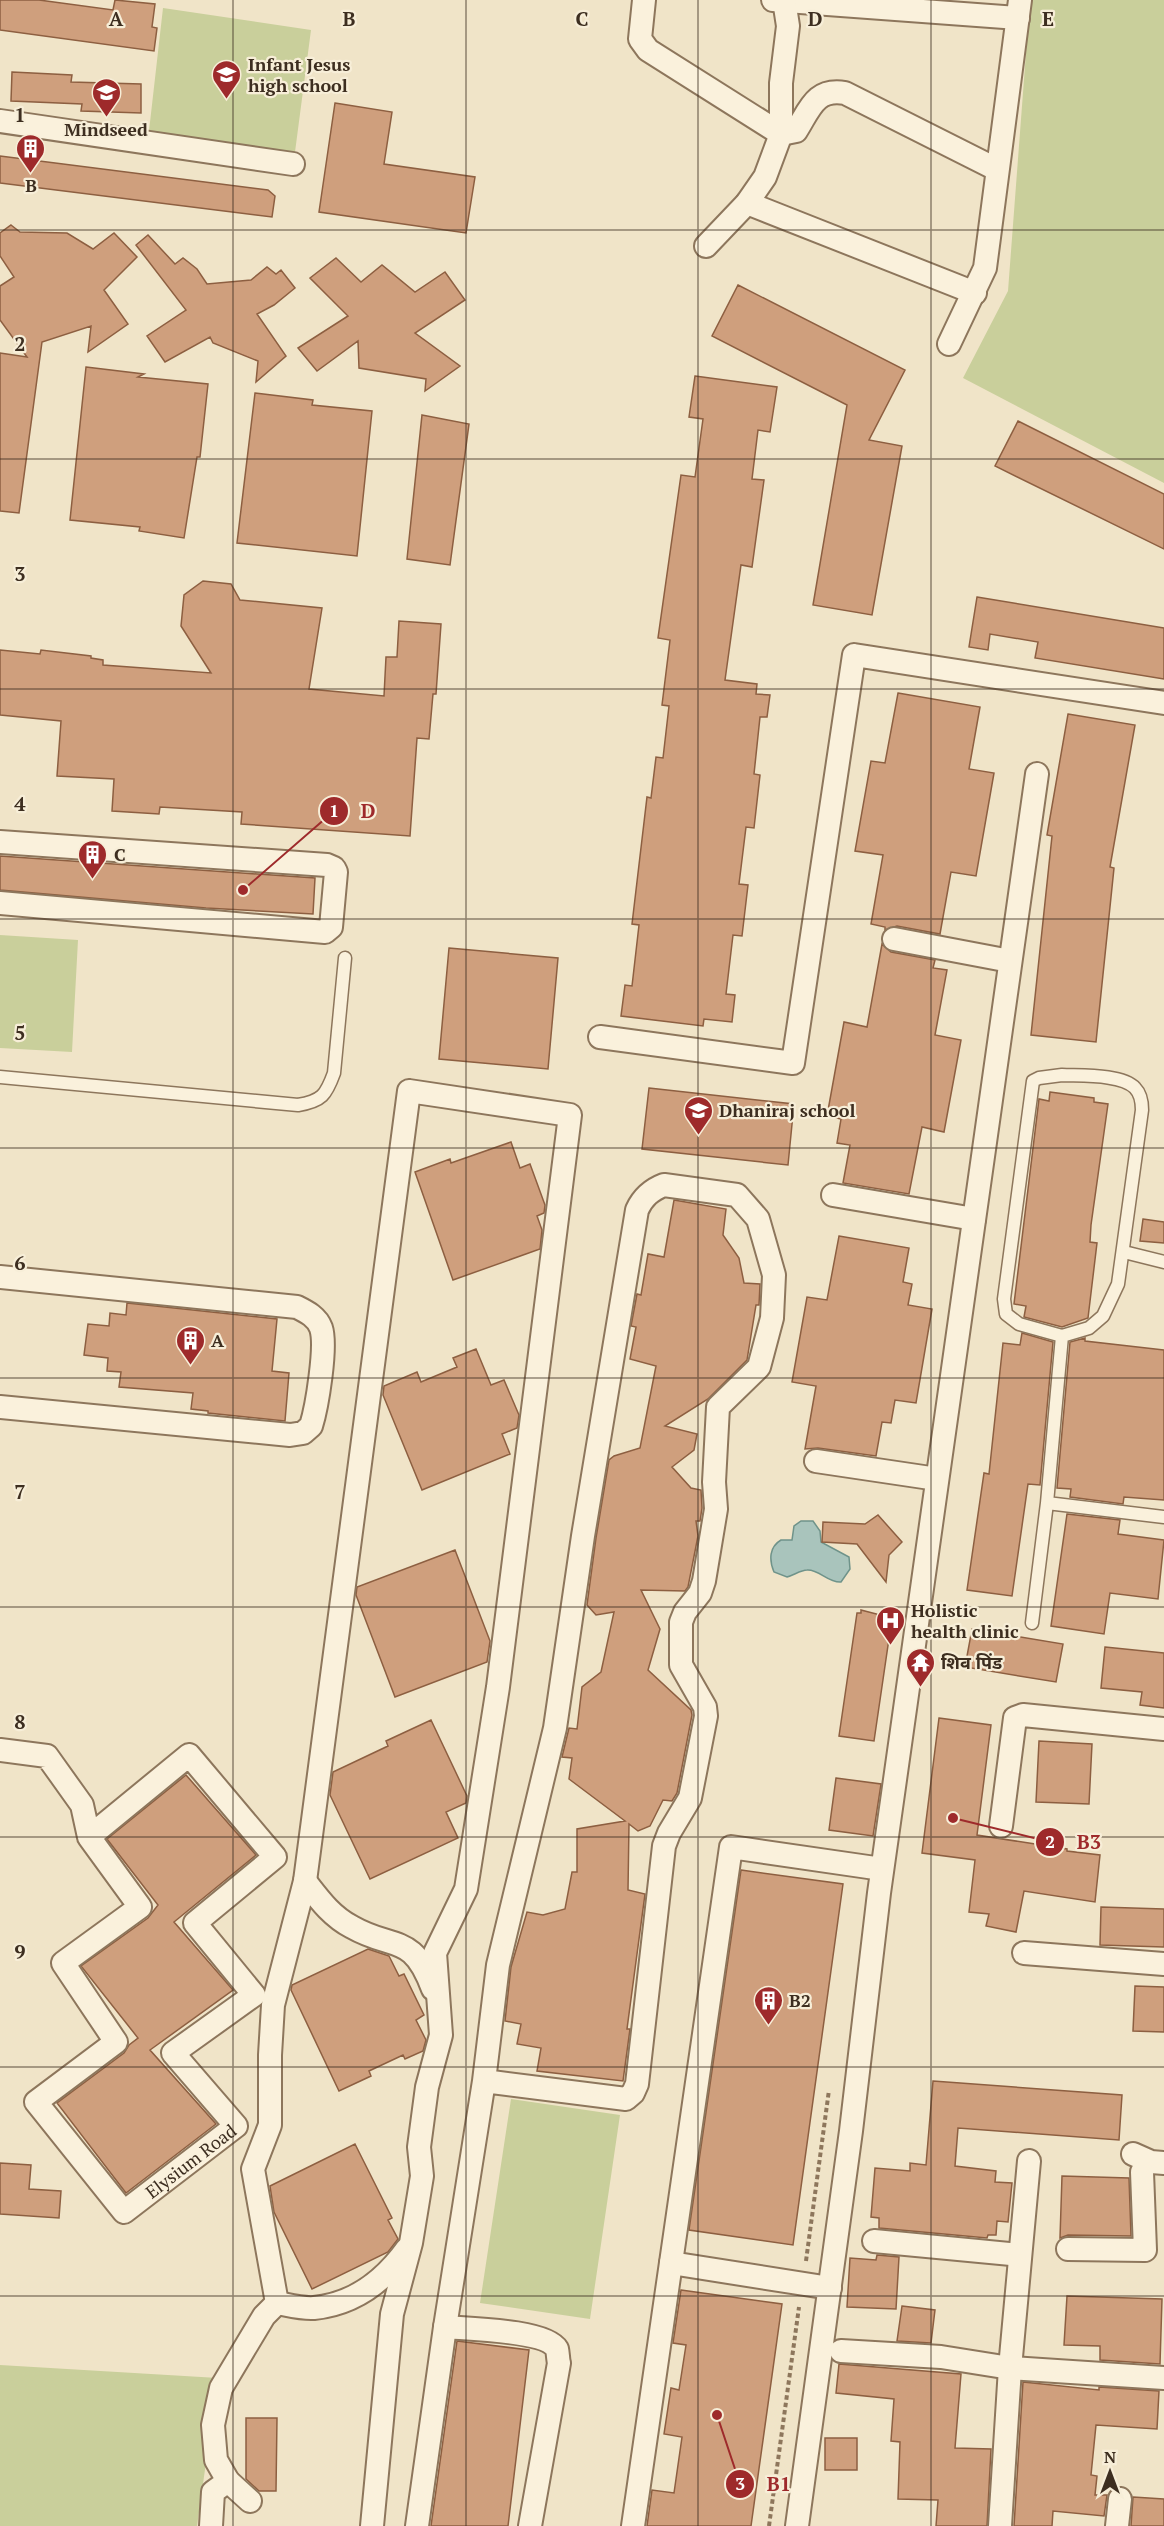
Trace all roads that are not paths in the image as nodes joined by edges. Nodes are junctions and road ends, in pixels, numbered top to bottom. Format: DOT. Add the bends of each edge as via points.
graph roads {
  1 [pos="644,0"];
  2 [pos="780,0"];
  3 [pos="1019,9"];
  4 [pos="0,121"];
  5 [pos="781,134"];
  6 [pos="293,164"];
  7 [pos="996,169"];
  8 [pos="747,203"];
  9 [pos="706,246"];
  10 [pos="975,293"];
  11 [pos="950,344"];
  12 [pos="1164,703"];
  13 [pos="1037,774"];
  14 [pos="0,842"];
  15 [pos="0,903"];
  16 [pos="894,939"];
  17 [pos="345,957"];
  18 [pos="1011,961"];
  19 [pos="600,1037"];
  20 [pos="0,1077"];
  21 [pos="833,1195"];
  22 [pos="974,1219"];
  23 [pos="1124,1252"];
  24 [pos="1164,1262"];
  25 [pos="0,1277"];
  26 [pos="1062,1336"];
  27 [pos="0,1407"];
  28 [pos="816,1461"];
  29 [pos="938,1479"];
  30 [pos="1047,1503"];
  31 [pos="1164,1517"];
  32 [pos="1032,1623"];
  33 [pos="1164,1729"];
  34 [pos="0,1750"];
  35 [pos="1000,1826"];
  36 [pos="89,1837"];
  37 [pos="882,1869"];
  38 [pos="304,1881"];
  39 [pos="1024,1953"];
  40 [pos="1164,1964"];
  41 [pos="438,2002"];
  42 [pos="484,2081"];
  43 [pos="1029,2161"];
  44 [pos="1164,2163"];
  45 [pos="874,2241"];
  46 [pos="411,2243"];
  47 [pos="1068,2249"];
  48 [pos="1020,2255"];
  49 [pos="672,2263"];
  50 [pos="830,2288"];
  51 [pos="277,2303"];
  52 [pos="445,2327"];
  53 [pos="841,2351"];
  54 [pos="1010,2367"];
  55 [pos="1164,2378"];
  56 [pos="228,2481"];
  57 [pos="1120,2499"];
  58 [pos="249,2501"];
  59 [pos="211,2526"];
  60 [pos="372,2526"];
  61 [pos="417,2526"];
  62 [pos="530,2526"];
  63 [pos="633,2526"];
  64 [pos="797,2526"];
  65 [pos="1000,2526"];
  66 [pos="1117,2526"];
  1 -- 5 [label="street" via="640,39 648,50"];
  2 -- 3 [label="street"];
  2 -- 5 [label="street" via="788,26 781,83"];
  3 -- 7 [label="street"];
  4 -- 6 [label="street"];
  5 -- 7 [label="street" via="796,131 817,98 831,91 844,93"];
  5 -- 8 [label="street" via="765,177"];
  7 -- 10 [label="street" via="985,268"];
  8 -- 9 [label="street"];
  8 -- 10 [label="street"];
  10 -- 11 [label="street"];
  12 -- 19 [label="street" via="854,655 793,1063"];
  13 -- 18 [label="street"];
  14 -- 15 [label="street" via="327,865 336,872 331,927 325,932"];
  16 -- 18 [label="street"];
  17 -- 20 [label="lane" via="334,1072 328,1090 316,1102 298,1105"];
  18 -- 22 [label="street"];
  21 -- 22 [label="street"];
  22 -- 29 [label="street"];
  23 -- 24 [label="lane"];
  23 -- 26 [label="lane" via="1118,1284 1103,1316 1089,1328"];
  23 -- 26 [label="lane" via="1143,1110 1141,1097 1135,1087 1122,1080 1062,1075 1033,1081 1006,1314 1019,1324"];
  25 -- 27 [label="street" via="297,1307 315,1318 321,1329 322,1357 311,1426 303,1433 290,1435"];
  26 -- 30 [label="lane"];
  28 -- 29 [label="street"];
  29 -- 37 [label="street"];
  30 -- 31 [label="lane"];
  30 -- 32 [label="lane"];
  33 -- 35 [label="street" via="1023,1715 1015,1718"];
  34 -- 36 [label="street, Elysium Road" via="47,1756 82,1805"];
  36 -- 36 [label="street, Elysium Road" via="189,1755 275,1857 195,1923 254,1995 173,2053 236,2126 124,2212 36,2102 116,2042 63,1964 140,1907"];
  37 -- 49 [label="street" via="730,1847"];
  37 -- 50 [label="street"];
  38 -- 41 [label="street" via="328,1912 349,1926 411,1951 426,1971"];
  38 -- 41 [label="street" via="409,1091 570,1115 498,1687 466,1889 435,1953"];
  38 -- 51 [label="street" via="273,2005 270,2124 253,2169"];
  39 -- 40 [label="street"];
  41 -- 46 [label="street" via="441,2035 427,2087 419,2147 422,2176"];
  42 -- 42 [label="street" via="498,1965 555,1728 584,1525 637,1210 653,1189 664,1185 737,1195 758,1219 765,1241 774,1275 772,1318 759,1367 718,1407 716,1509 704,1581 681,1622 681,1665 705,1707 706,1716 690,1798 664,1845 637,2084 626,2098"];
  42 -- 52 [label="street"];
  43 -- 48 [label="street"];
  44 -- 47 [label="street" via="1138,2163 1145,2250"];
  45 -- 48 [label="street"];
  46 -- 51 [label="street" via="393,2268 361,2295 313,2308"];
  46 -- 60 [label="street" via="392,2314"];
  48 -- 54 [label="street"];
  49 -- 50 [label="street"];
  49 -- 63 [label="street"];
  50 -- 64 [label="street"];
  51 -- 56 [label="street" via="264,2316 221,2388 213,2425 216,2460"];
  52 -- 61 [label="street"];
  52 -- 62 [label="street" via="533,2336 557,2350 559,2363"];
  53 -- 54 [label="street"];
  54 -- 55 [label="street"];
  54 -- 65 [label="street"];
  56 -- 58 [label="street"];
  56 -- 59 [label="street" via="213,2492"];
  57 -- 66 [label="street"];
}
